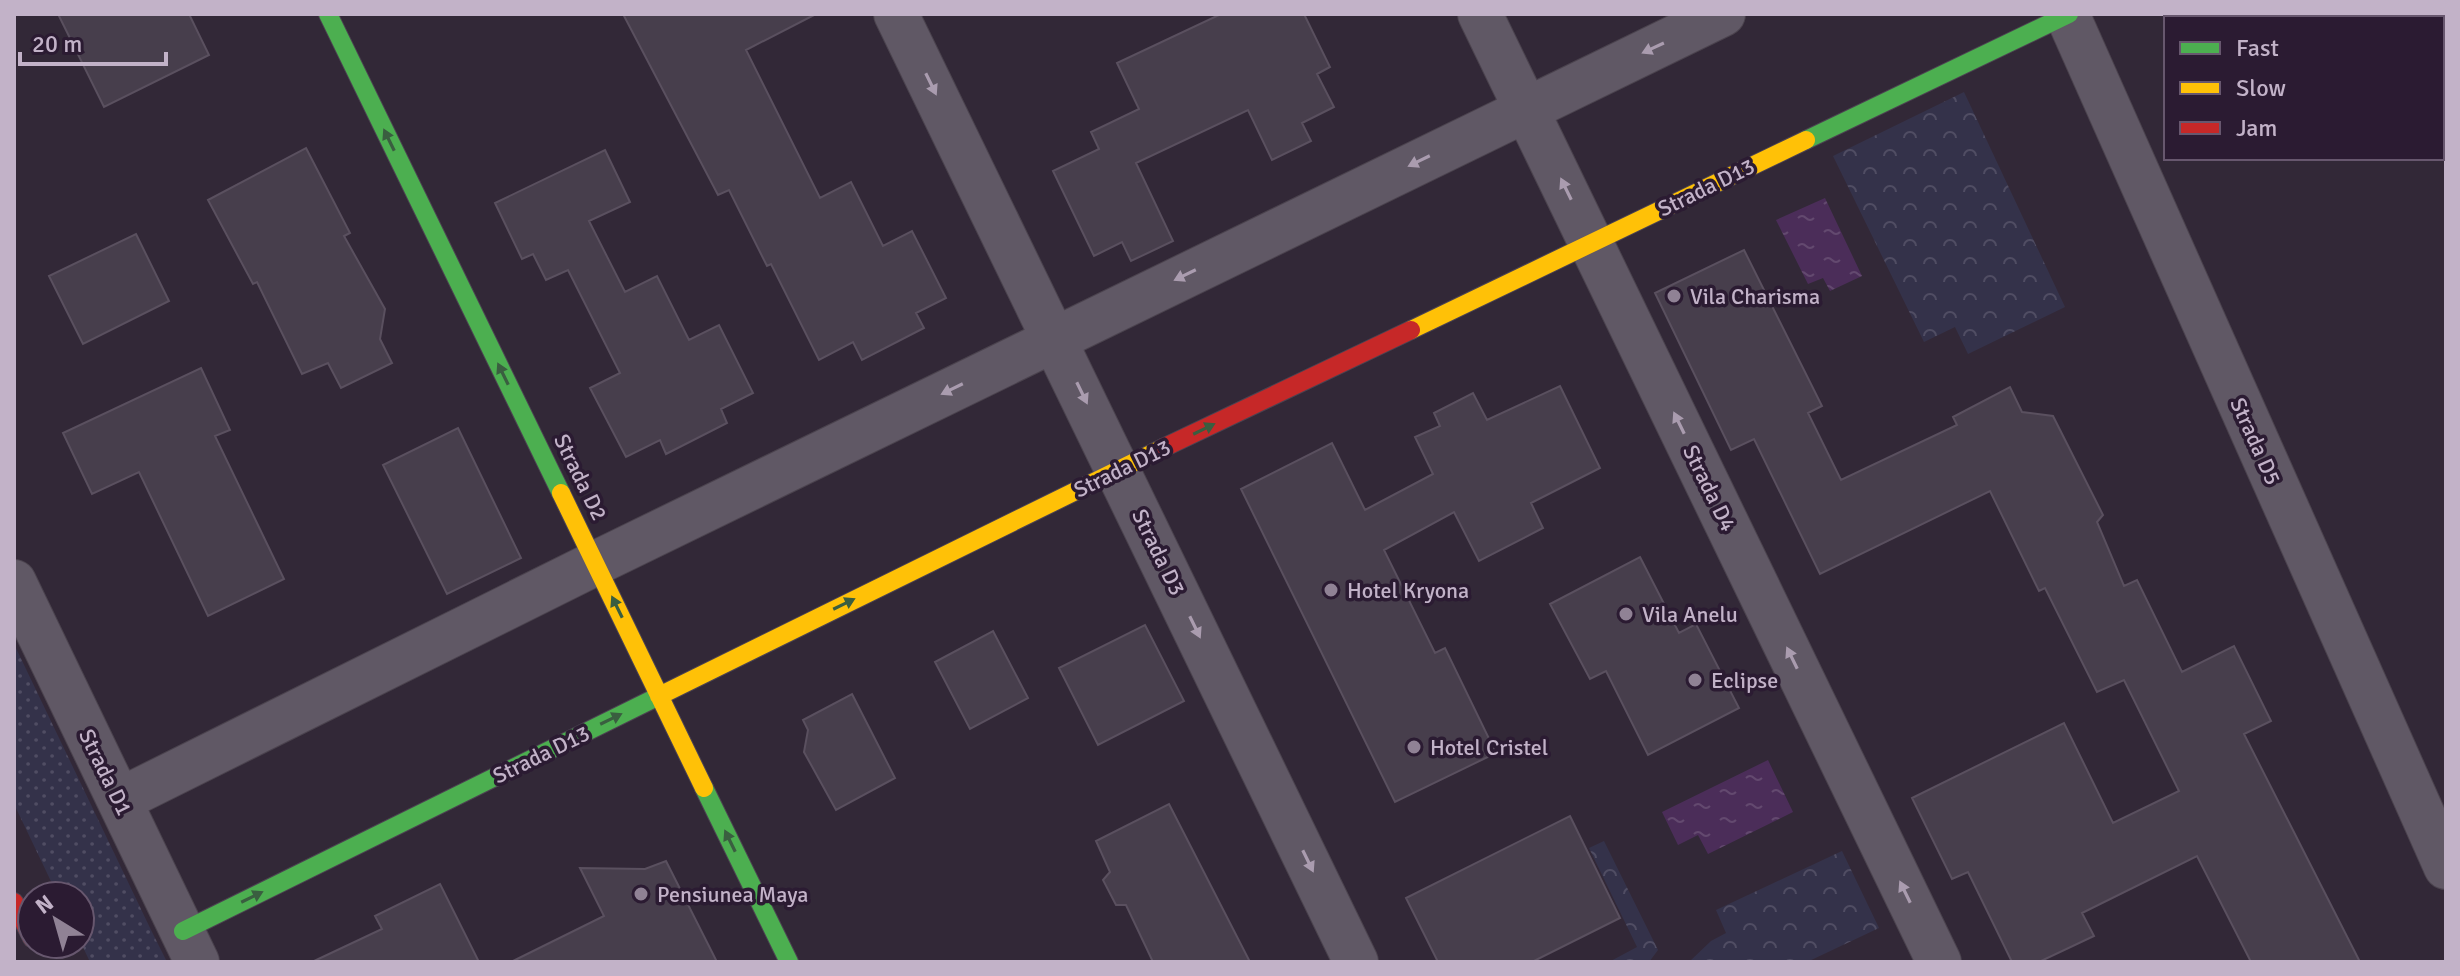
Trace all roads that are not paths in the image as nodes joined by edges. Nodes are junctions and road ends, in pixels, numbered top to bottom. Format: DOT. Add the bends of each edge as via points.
graph roads {
  1 [pos="328,14"];
  2 [pos="896,14"];
  3 [pos="1480,14"];
  4 [pos="1723,14"];
  5 [pos="2068,14"];
  6 [pos="1526,108"];
  7 [pos="1591,242"];
  8 [pos="1056,338"];
  9 [pos="1120,469"];
  10 [pos="596,563"];
  11 [pos="14,582"];
  12 [pos="659,695"];
  13 [pos="120,800"];
  14 [pos="2446,867"];
  15 [pos="190,947"];
  16 [pos="789,962"];
  17 [pos="1356,962"];
  18 [pos="1939,962"];
  10 -- 1 [label="street, Strada D2, one-way"];
  2 -- 8 [label="street, Strada D3, one-way"];
  3 -- 6 [label="street, Strada D4"];
  4 -- 6 [label="street, one-way"];
  5 -- 7 [label="street, Strada D13"];
  5 -- 14 [label="street, Strada D5"];
  7 -- 6 [label="street, Strada D4, one-way"];
  6 -- 8 [label="street, one-way"];
  9 -- 7 [label="street, Strada D13, one-way"];
  18 -- 7 [label="street, Strada D4, one-way"];
  8 -- 9 [label="street, Strada D3, one-way"];
  8 -- 10 [label="street, one-way"];
  12 -- 9 [label="street, Strada D13, one-way"];
  9 -- 17 [label="street, Strada D3, one-way"];
  12 -- 10 [label="street, Strada D2, one-way"];
  10 -- 13 [label="street"];
  11 -- 13 [label="street, Strada D1"];
  15 -- 12 [label="street, Strada D13, one-way"];
  16 -- 12 [label="street, Strada D2, one-way"];
  13 -- 15 [label="street, Strada D1"];
}
